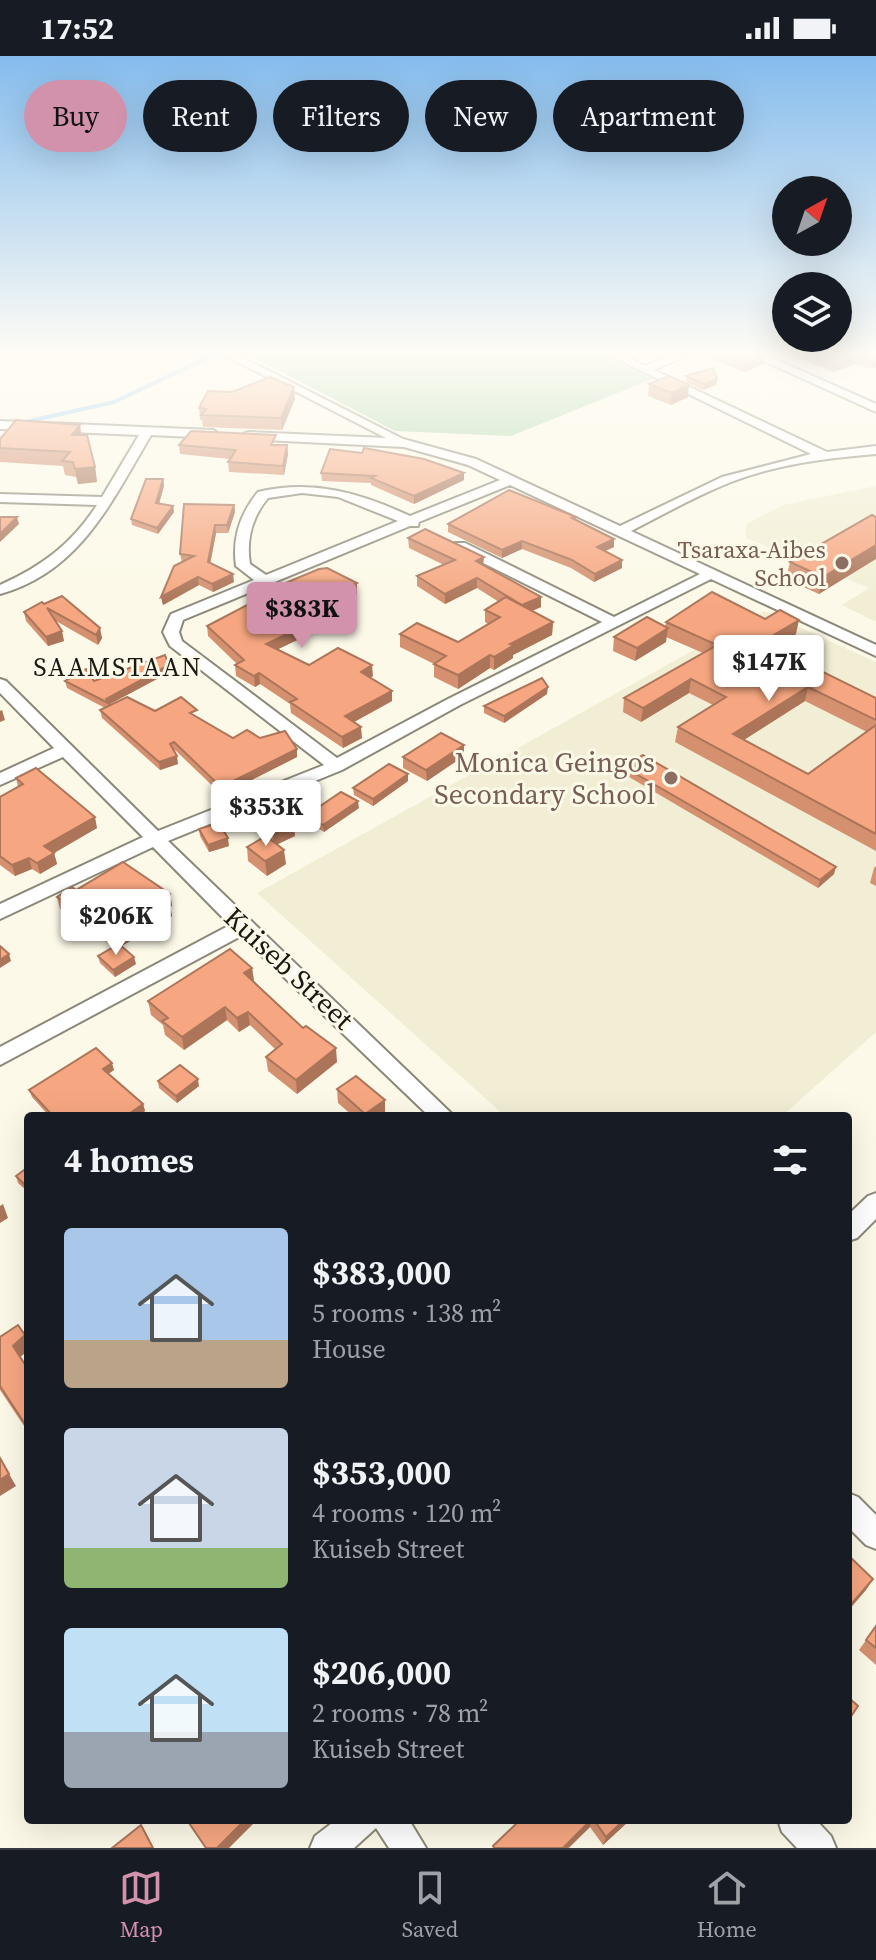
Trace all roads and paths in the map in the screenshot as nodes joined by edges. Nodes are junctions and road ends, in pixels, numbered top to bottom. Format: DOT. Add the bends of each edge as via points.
graph roads {
  1 [pos="142,439"];
  2 [pos="314,439"];
  3 [pos="396,439"];
  4 [pos="789,439"];
  5 [pos="405,443"];
  6 [pos="876,450"];
  7 [pos="822,454"];
  8 [pos="511,480"];
  9 [pos="0,498"];
  10 [pos="103,501"];
  11 [pos="408,521"];
  12 [pos="622,530"];
  13 [pos="711,574"];
  14 [pos="264,580"];
  15 [pos="0,590"];
  16 [pos="613,622"];
  17 [pos="876,651"];
  18 [pos="0,684"];
  19 [pos="66,749"];
  20 [pos="336,766"];
  21 [pos="0,780"];
  22 [pos="155,839"];
  23 [pos="0,912"];
  24 [pos="243,926"];
  25 [pos="0,1057"];
  26 [pos="439,1112"];
  27 [pos="876,1203"];
  28 [pos="852,1227"];
  29 [pos="852,1511"];
  30 [pos="876,1535"];
  31 [pos="358,1824"];
  32 [pos="392,1824"];
  33 [pos="798,1824"];
  34 [pos="327,1848"];
  35 [pos="409,1848"];
  36 [pos="819,1848"];
  1 -- 10 [label="street"];
  2 -- 5 [label="street"];
  3 -- 5 [label="street"];
  4 -- 7 [label="street"];
  5 -- 8 [label="street" via="472,462"];
  6 -- 7 [label="street"];
  7 -- 12 [label="street" via="707,487"];
  8 -- 11 [label="street"];
  8 -- 12 [label="street"];
  9 -- 10 [label="street"];
  10 -- 15 [label="street" via="83,536 63,556"];
  11 -- 14 [label="street"];
  11 -- 14 [label="street" via="353,496 331,492 281,490 263,495 247,520 240,551 243,566"];
  11 -- 16 [label="street"];
  12 -- 13 [label="street"];
  13 -- 16 [label="street"];
  13 -- 17 [label="street"];
  14 -- 20 [label="street" via="176,617 171,632 175,643"];
  16 -- 20 [label="street"];
  18 -- 19 [label="street, Kuiseb Street"];
  19 -- 21 [label="street"];
  19 -- 22 [label="street, Kuiseb Street"];
  20 -- 22 [label="street"];
  22 -- 23 [label="street"];
  22 -- 24 [label="street, Kuiseb Street"];
  24 -- 25 [label="street"];
  24 -- 26 [label="street, Kuiseb Street"];
  27 -- 28 [label="street"];
  29 -- 30 [label="street"];
  31 -- 34 [label="street"];
  32 -- 35 [label="street"];
  33 -- 36 [label="street"];
}
